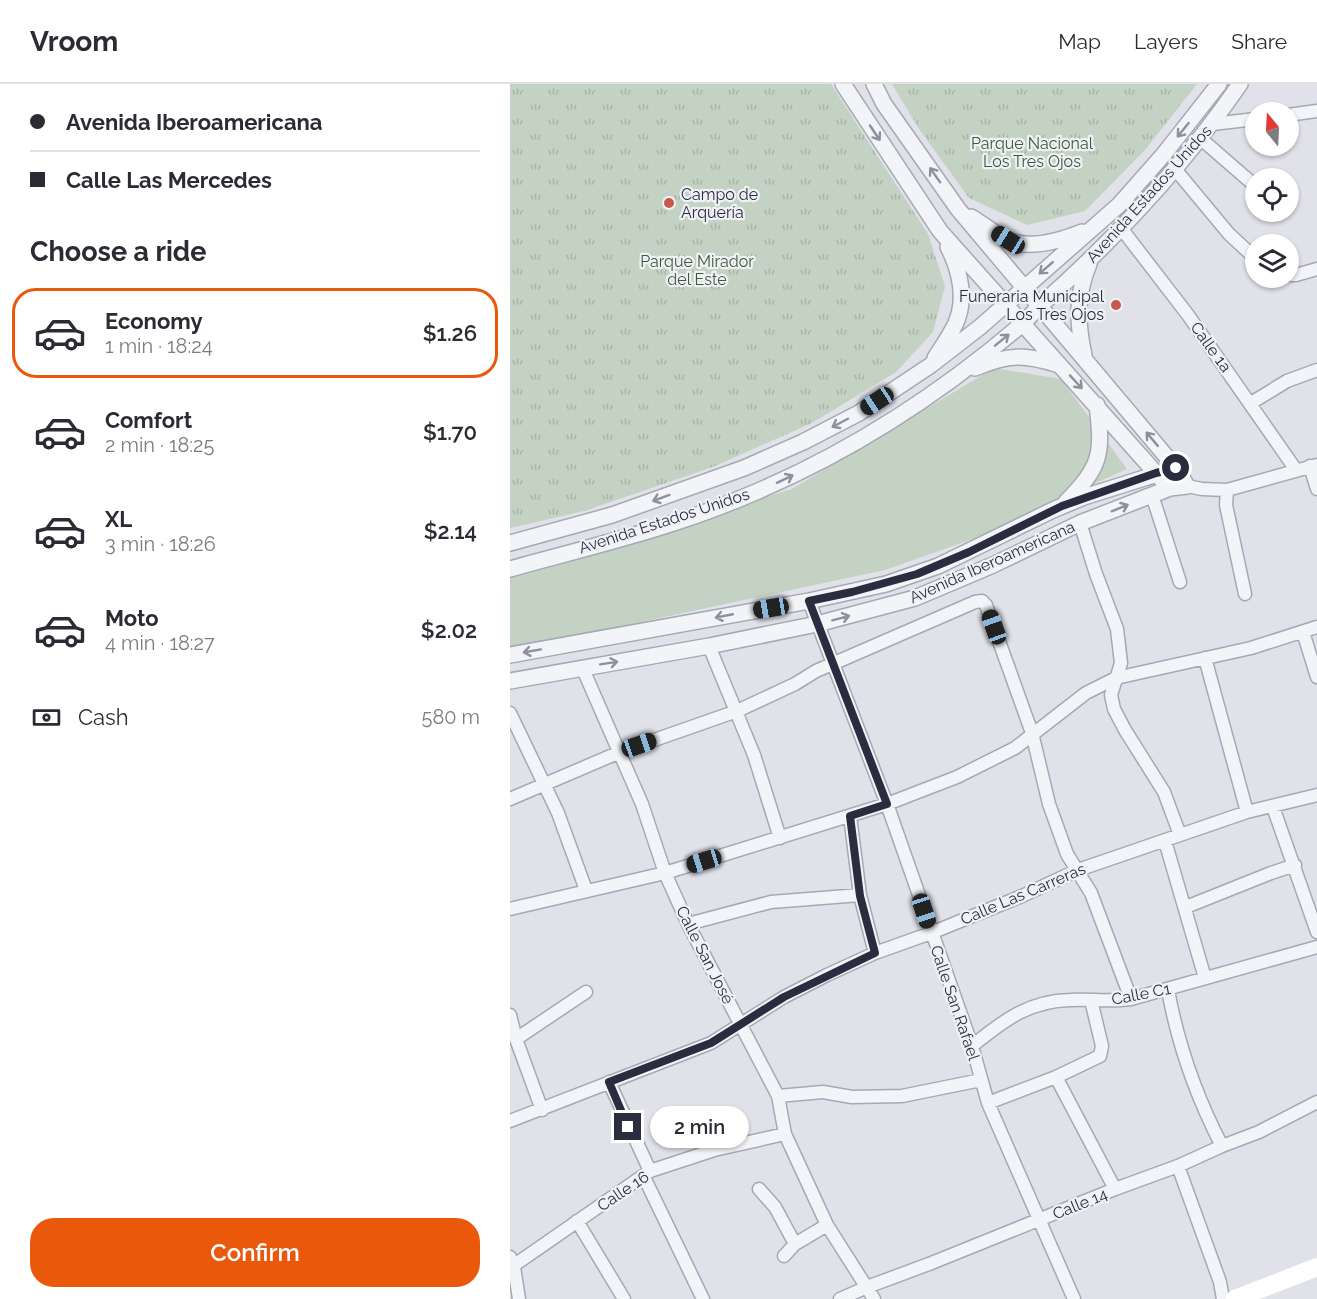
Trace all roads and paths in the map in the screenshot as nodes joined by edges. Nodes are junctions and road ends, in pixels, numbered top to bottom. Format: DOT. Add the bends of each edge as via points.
graph roads {
  1 [pos="843,84"];
  2 [pos="874,84"];
  3 [pos="1219,84"];
  4 [pos="1240,84"];
  5 [pos="1317,111"];
  6 [pos="1299,113"];
  7 [pos="1245,120"];
  8 [pos="1212,124"];
  9 [pos="1200,138"];
  10 [pos="1174,169"];
  11 [pos="1245,177"];
  12 [pos="958,209"];
  13 [pos="1093,228"];
  14 [pos="1121,228"];
  15 [pos="940,231"];
  16 [pos="1245,249"];
  17 [pos="1091,260"];
  18 [pos="1317,269"];
  19 [pos="1299,274"];
  20 [pos="1024,287"];
  21 [pos="1004,304"];
  22 [pos="1040,306"];
  23 [pos="1023,324"];
  24 [pos="1085,358"];
  25 [pos="931,365"];
  26 [pos="1061,365"];
  27 [pos="1317,370"];
  28 [pos="961,373"];
  29 [pos="1251,403"];
  30 [pos="1097,405"];
  31 [pos="1314,465"];
  32 [pos="1176,468"];
  33 [pos="1296,470"];
  34 [pos="1156,473"];
  35 [pos="1187,486"];
  36 [pos="1170,489"];
  37 [pos="1317,489"];
  38 [pos="1227,490"];
  39 [pos="1152,495"];
  40 [pos="1062,506"];
  41 [pos="1080,523"];
  42 [pos="510,543"];
  43 [pos="510,569"];
  44 [pos="1180,582"];
  45 [pos="1245,594"];
  46 [pos="809,601"];
  47 [pos="817,624"];
  48 [pos="1317,627"];
  49 [pos="1303,632"];
  50 [pos="709,646"];
  51 [pos="510,655"];
  52 [pos="1205,658"];
  53 [pos="833,663"];
  54 [pos="582,667"];
  55 [pos="1317,677"];
  56 [pos="1116,678"];
  57 [pos="510,681"];
  58 [pos="737,711"];
  59 [pos="510,713"];
  60 [pos="1032,733"];
  61 [pos="620,752"];
  62 [pos="544,783"];
  63 [pos="1317,795"];
  64 [pos="510,799"];
  65 [pos="887,804"];
  66 [pos="1273,807"];
  67 [pos="1247,812"];
  68 [pos="850,816"];
  69 [pos="1180,835"];
  70 [pos="780,837"];
  71 [pos="1165,841"];
  72 [pos="1295,865"];
  73 [pos="1078,870"];
  74 [pos="665,873"];
  75 [pos="586,890"];
  76 [pos="860,896"];
  77 [pos="1186,907"];
  78 [pos="510,909"];
  79 [pos="688,924"];
  80 [pos="1317,932"];
  81 [pos="931,933"];
  82 [pos="1317,947"];
  83 [pos="875,953"];
  84 [pos="1205,978"];
  85 [pos="1168,990"];
  86 [pos="586,992"];
  87 [pos="1131,999"];
  88 [pos="1091,1000"];
  89 [pos="510,1015"];
  90 [pos="740,1024"];
  91 [pos="516,1039"];
  92 [pos="972,1046"];
  93 [pos="1056,1077"];
  94 [pos="609,1082"];
  95 [pos="982,1083"];
  96 [pos="778,1096"];
  97 [pos="988,1102"];
  98 [pos="1317,1102"];
  99 [pos="542,1110"];
  100 [pos="510,1121"];
  101 [pos="785,1134"];
  102 [pos="1222,1146"];
  103 [pos="1178,1166"];
  104 [pos="647,1174"];
  105 [pos="759,1189"];
  106 [pos="1115,1189"];
  107 [pos="1040,1220"];
  108 [pos="578,1221"];
  109 [pos="827,1225"];
  110 [pos="795,1244"];
  111 [pos="784,1256"];
  112 [pos="511,1264"];
  113 [pos="1317,1267"];
  114 [pos="867,1287"];
  115 [pos="519,1299"];
  116 [pos="624,1299"];
  117 [pos="703,1299"];
  118 [pos="840,1299"];
  119 [pos="874,1299"];
  120 [pos="1074,1299"];
  121 [pos="1223,1299"];
  122 [pos="1235,1299"];
  1 -- 15 [label="street, one-way"];
  12 -- 2 [label="street, one-way"];
  3 -- 13 [label="street, Avenida Estados Unidos, one-way" via="1164,154"];
  4 -- 8 [label="street, Avenida Estados Unidos"];
  5 -- 6 [label="street"];
  7 -- 8 [label="street"];
  8 -- 9 [label="street, Avenida Estados Unidos"];
  9 -- 10 [label="street, Avenida Estados Unidos"];
  9 -- 11 [label="street"];
  10 -- 14 [label="street, Avenida Estados Unidos"];
  10 -- 16 [label="street"];
  12 -- 13 [label="street" via="1008,240 1026,244 1059,241"];
  12 -- 20 [label="street"];
  13 -- 20 [label="street, Avenida Estados Unidos, one-way"];
  14 -- 17 [label="street, Avenida Estados Unidos"];
  14 -- 29 [label="street, Calle 1a"];
  15 -- 21 [label="street"];
  15 -- 25 [label="street" via="956,262 962,292 956,323"];
  17 -- 22 [label="street, Avenida Estados Unidos"];
  17 -- 24 [label="street" via="1078,302 1078,329"];
  18 -- 19 [label="street"];
  20 -- 21 [label="street, Avenida Estados Unidos"];
  20 -- 22 [label="street"];
  21 -- 23 [label="street"];
  21 -- 25 [label="street, Avenida Estados Unidos"];
  22 -- 23 [label="street, Avenida Estados Unidos"];
  22 -- 24 [label="street"];
  23 -- 26 [label="street"];
  28 -- 23 [label="street, Avenida Estados Unidos, one-way"];
  32 -- 24 [label="street, one-way"];
  25 -- 42 [label="street, Avenida Estados Unidos, one-way" via="859,413 744,468 612,515"];
  26 -- 28 [label="street" via="1035,358 1000,357"];
  26 -- 30 [label="street, one-way"];
  27 -- 29 [label="street" via="1287,381"];
  43 -- 28 [label="street, Avenida Estados Unidos, one-way" via="666,525 743,498 858,440"];
  29 -- 33 [label="street, Calle 1a"];
  30 -- 34 [label="street"];
  30 -- 40 [label="street" via="1099,456 1086,481"];
  31 -- 33 [label="street"];
  31 -- 37 [label="street"];
  32 -- 34 [label="street, Avenida Iberoamericana"];
  32 -- 35 [label="street"];
  33 -- 38 [label="street"];
  34 -- 36 [label="street"];
  34 -- 40 [label="street, Avenida Iberoamericana"];
  35 -- 36 [label="street, Avenida Iberoamericana"];
  35 -- 38 [label="street"];
  36 -- 39 [label="street, Avenida Iberoamericana"];
  38 -- 45 [label="street"];
  41 -- 39 [label="street, Avenida Iberoamericana, one-way"];
  39 -- 44 [label="street"];
  40 -- 46 [label="street, Avenida Iberoamericana" via="917,574"];
  47 -- 41 [label="street, Avenida Iberoamericana, one-way" via="915,598"];
  41 -- 56 [label="street" via="1117,629 1121,663"];
  46 -- 47 [label="street, Calle San Rafael"];
  46 -- 51 [label="street, Avenida Iberoamericana, one-way"];
  47 -- 50 [label="street, Avenida Iberoamericana"];
  47 -- 53 [label="street, Calle San Rafael"];
  48 -- 49 [label="street"];
  49 -- 52 [label="street"];
  49 -- 55 [label="street"];
  54 -- 50 [label="street, Avenida Iberoamericana, one-way"];
  50 -- 58 [label="street"];
  52 -- 56 [label="street"];
  52 -- 67 [label="street"];
  53 -- 58 [label="street"];
  53 -- 60 [label="street" via="982,601"];
  53 -- 65 [label="street, Calle San Rafael"];
  54 -- 57 [label="street, Avenida Iberoamericana"];
  54 -- 61 [label="street, Calle San José"];
  56 -- 60 [label="street" via="1086,693"];
  56 -- 69 [label="street" via="1111,695 1114,709 1164,792"];
  58 -- 61 [label="street"];
  58 -- 70 [label="street"];
  59 -- 62 [label="street"];
  60 -- 65 [label="street" via="1015,748 957,777"];
  60 -- 73 [label="street" via="1049,804 1067,854"];
  61 -- 62 [label="street"];
  61 -- 74 [label="street, Calle San José"];
  62 -- 64 [label="street"];
  62 -- 75 [label="street"];
  63 -- 66 [label="street, Calle Las Carreras"];
  65 -- 68 [label="street"];
  65 -- 81 [label="street, Calle San Rafael"];
  66 -- 67 [label="street, Calle Las Carreras"];
  66 -- 72 [label="street"];
  67 -- 69 [label="street, Calle Las Carreras"];
  68 -- 70 [label="street"];
  68 -- 76 [label="street"];
  69 -- 71 [label="street, Calle Las Carreras"];
  70 -- 74 [label="street"];
  71 -- 73 [label="street, Calle Las Carreras"];
  71 -- 77 [label="street"];
  72 -- 77 [label="street"];
  72 -- 80 [label="street"];
  73 -- 81 [label="street, Calle Las Carreras"];
  73 -- 87 [label="street" via="1091,893"];
  74 -- 75 [label="street"];
  74 -- 79 [label="street, Calle San José"];
  75 -- 78 [label="street"];
  76 -- 79 [label="street" via="771,902"];
  76 -- 83 [label="street"];
  77 -- 84 [label="street"];
  79 -- 90 [label="street, Calle San José"];
  81 -- 83 [label="street, Calle Las Carreras"];
  81 -- 92 [label="street, Calle San Rafael"];
  82 -- 84 [label="street, Calle C1"];
  83 -- 90 [label="street, Calle Las Carreras" via="801,988"];
  84 -- 85 [label="street, Calle C1"];
  85 -- 87 [label="street, Calle C1"];
  85 -- 102 [label="street" via="1185,1058 1203,1110"];
  86 -- 91 [label="street"];
  87 -- 88 [label="street, Calle C1"];
  88 -- 92 [label="street, Calle C1" via="1027,1007"];
  88 -- 93 [label="street" via="1102,1046 1100,1056"];
  89 -- 91 [label="street"];
  90 -- 94 [label="street, Calle Las Carreras" via="711,1043"];
  90 -- 96 [label="street, Calle San José"];
  91 -- 99 [label="street"];
  92 -- 95 [label="street, Calle San Rafael"];
  93 -- 97 [label="street"];
  93 -- 106 [label="street"];
  94 -- 99 [label="street, Calle Las Carreras"];
  94 -- 104 [label="street"];
  95 -- 96 [label="street" via="902,1096 852,1097 822,1092"];
  95 -- 97 [label="street, Calle San Rafael"];
  96 -- 101 [label="street, Calle San José"];
  97 -- 107 [label="street, Calle San Rafael"];
  98 -- 102 [label="street, Calle 14" via="1260,1132"];
  99 -- 100 [label="street, Calle Las Carreras"];
  101 -- 104 [label="street, Calle 16" via="714,1150"];
  101 -- 109 [label="street, Calle San José"];
  102 -- 103 [label="street, Calle 14"];
  103 -- 106 [label="street, Calle 14"];
  103 -- 121 [label="street"];
  104 -- 108 [label="street, Calle 16"];
  104 -- 117 [label="street"];
  105 -- 110 [label="street" via="775,1207"];
  106 -- 107 [label="street, Calle 14"];
  107 -- 114 [label="street, Calle 14"];
  107 -- 120 [label="street, Calle San Rafael"];
  108 -- 112 [label="street, Calle 16"];
  108 -- 116 [label="street"];
  109 -- 110 [label="street"];
  109 -- 114 [label="street, Calle San José"];
  110 -- 111 [label="street"];
  112 -- 115 [label="street"];
  113 -- 122 [label="main road"];
  114 -- 118 [label="street, Calle 14"];
  114 -- 119 [label="street, Calle San José"];
}
